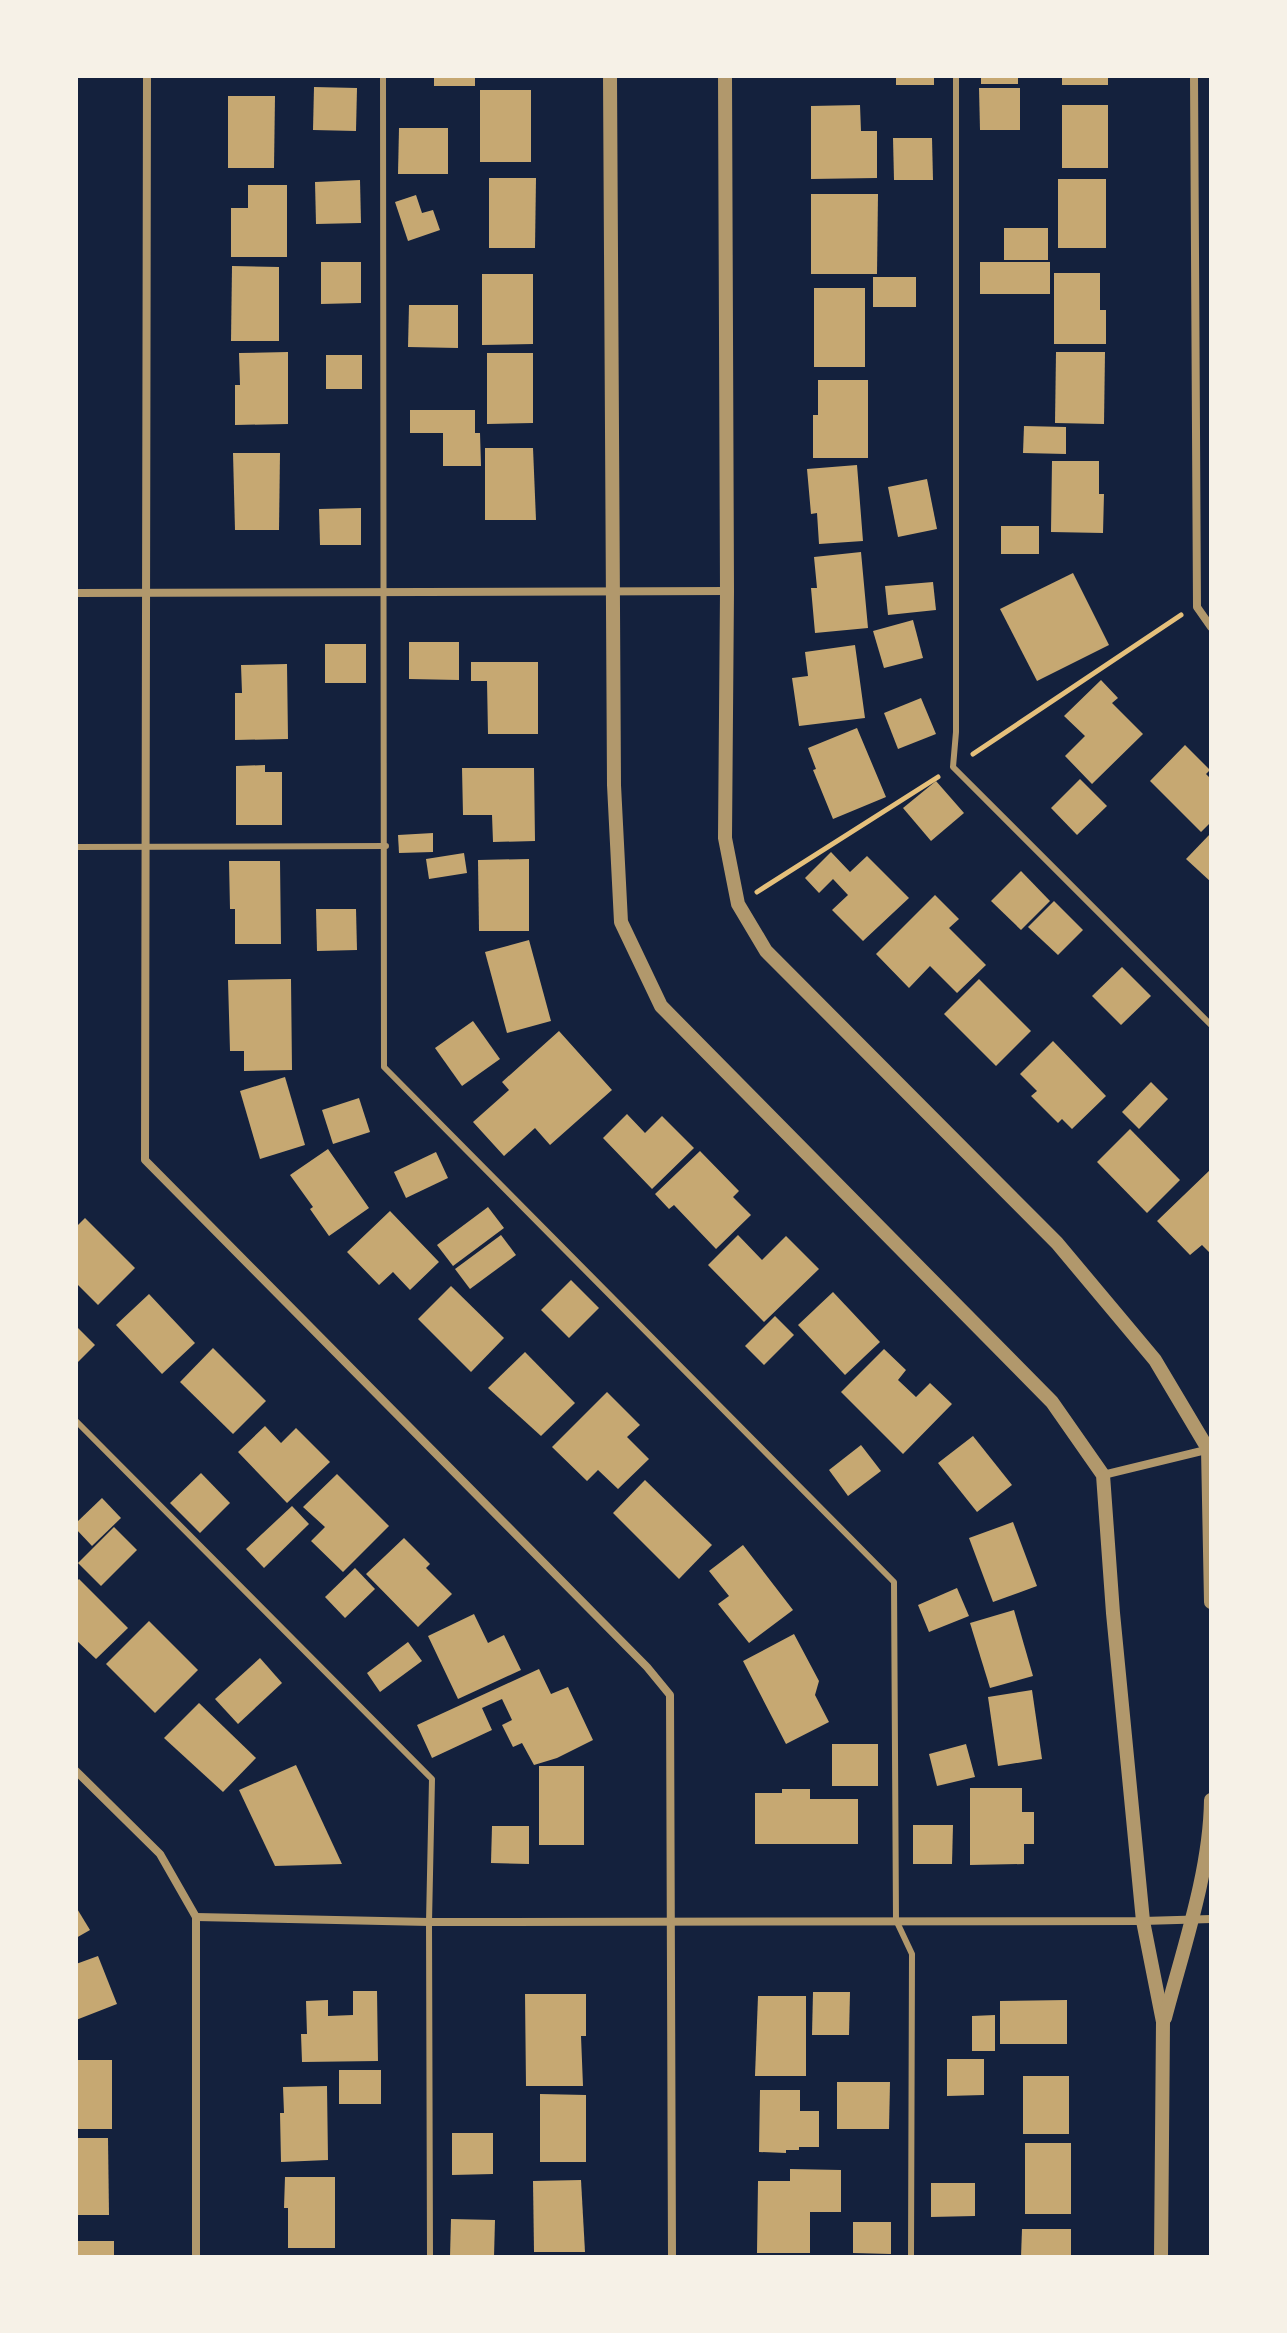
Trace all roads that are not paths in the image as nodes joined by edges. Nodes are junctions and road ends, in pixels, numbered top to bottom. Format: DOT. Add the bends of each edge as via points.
graph roads {
  1 [pos="147,76"];
  2 [pos="383,76"];
  3 [pos="610,76"];
  4 [pos="725,76"];
  5 [pos="956,76"];
  6 [pos="1194,76"];
  7 [pos="727,591"];
  8 [pos="611,592"];
  9 [pos="76,593"];
  10 [pos="146,593"];
  11 [pos="385,594"];
  12 [pos="1211,627"];
  13 [pos="146,846"];
  14 [pos="386,846"];
  15 [pos="76,847"];
  16 [pos="1211,1025"];
  17 [pos="76,1421"];
  18 [pos="1209,1449"];
  19 [pos="1103,1475"];
  20 [pos="1211,1602"];
  21 [pos="76,1771"];
  22 [pos="1211,1800"];
  23 [pos="196,1917"];
  24 [pos="1192,1919"];
  25 [pos="1211,1919"];
  26 [pos="896,1920"];
  27 [pos="1143,1921"];
  28 [pos="429,1922"];
  29 [pos="672,1922"];
  30 [pos="1163,2022"];
  31 [pos="196,2257"];
  32 [pos="430,2257"];
  33 [pos="672,2257"];
  34 [pos="911,2257"];
  35 [pos="1161,2257"];
  1 -- 10 [label="street"];
  2 -- 11 [label="lane"];
  3 -- 8 [label="street"];
  4 -- 7 [label="street"];
  5 -- 16 [label="lane" via="953,767"];
  6 -- 12 [label="street" via="1197,607"];
  7 -- 8 [label="street"];
  7 -- 18 [label="street" via="725,838 738,904 766,951 1057,1243 1155,1360"];
  8 -- 11 [label="street"];
  8 -- 19 [label="street" via="621,922 661,1006 1052,1402"];
  9 -- 10 [label="street"];
  10 -- 11 [label="street"];
  10 -- 13 [label="street"];
  11 -- 14 [label="lane"];
  13 -- 14 [label="lane"];
  13 -- 15 [label="lane"];
  13 -- 29 [label="street" via="145,1160 670,1695"];
  14 -- 26 [label="lane" via="384,1067 894,1582"];
  17 -- 28 [label="lane" via="432,1779"];
  18 -- 19 [label="street"];
  18 -- 20 [label="street"];
  19 -- 27 [label="street"];
  21 -- 23 [label="street" via="160,1854"];
  22 -- 24 [label="street"];
  23 -- 28 [label="street"];
  23 -- 31 [label="street"];
  24 -- 25 [label="street"];
  24 -- 27 [label="street"];
  24 -- 30 [label="street"];
  26 -- 27 [label="street"];
  26 -- 29 [label="street"];
  26 -- 34 [label="lane" via="912,1954"];
  27 -- 30 [label="street"];
  28 -- 29 [label="street"];
  28 -- 32 [label="lane"];
  29 -- 33 [label="street"];
  30 -- 35 [label="street"];
}
